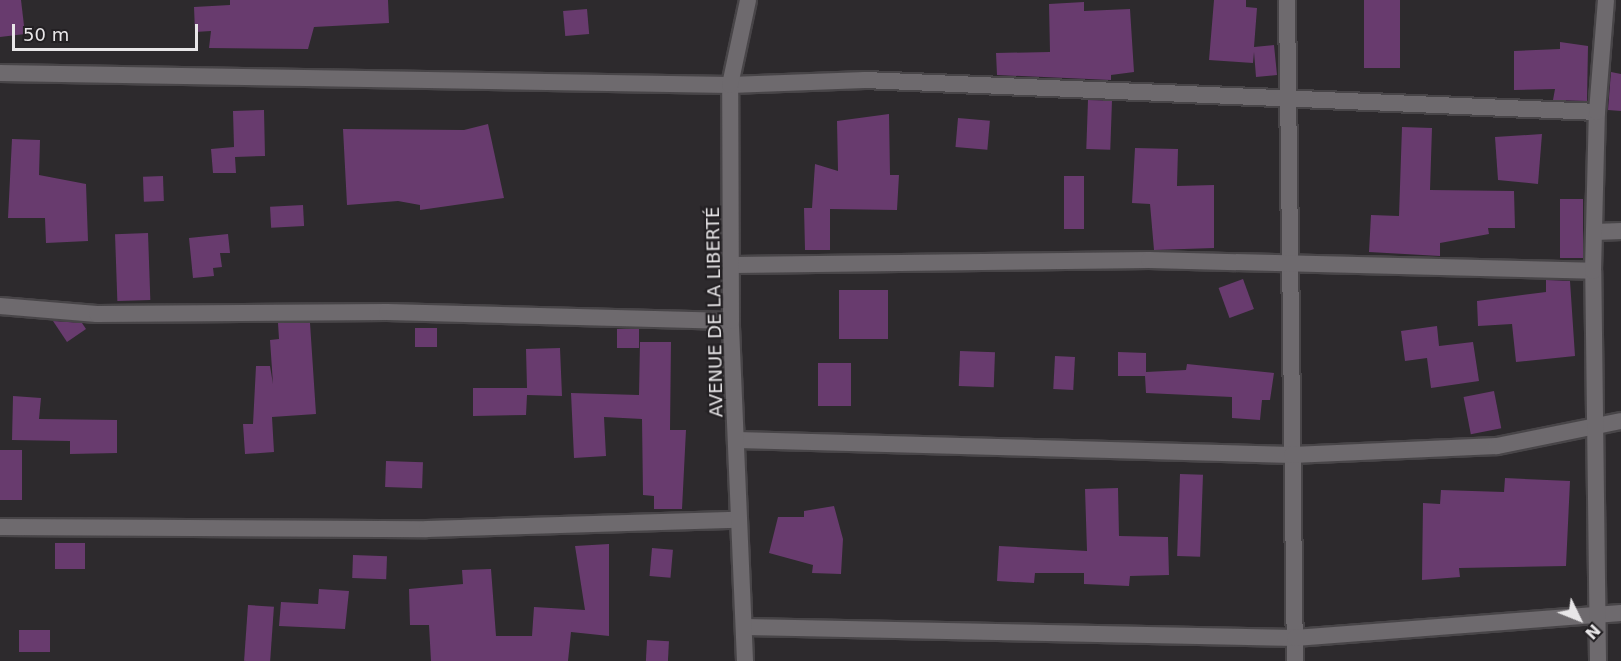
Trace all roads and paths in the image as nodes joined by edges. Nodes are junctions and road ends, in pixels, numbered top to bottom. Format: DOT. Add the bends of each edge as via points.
graph roads {
  1 [pos="748,0"];
  2 [pos="1287,0"];
  3 [pos="1606,0"];
  4 [pos="0,73"];
  5 [pos="730,85"];
  6 [pos="1290,99"];
  7 [pos="1597,112"];
  8 [pos="1621,231"];
  9 [pos="1595,232"];
  10 [pos="1291,262"];
  11 [pos="734,265"];
  12 [pos="1593,271"];
  13 [pos="0,306"];
  14 [pos="731,321"];
  15 [pos="1621,421"];
  16 [pos="1594,422"];
  17 [pos="737,440"];
  18 [pos="1292,455"];
  19 [pos="737,520"];
  20 [pos="0,527"];
  21 [pos="1621,614"];
  22 [pos="1597,616"];
  23 [pos="745,627"];
  24 [pos="1295,638"];
  25 [pos="746,661"];
  26 [pos="1296,661"];
  27 [pos="1598,661"];
  1 -- 5 [label="street, AVENUE DE LA LIBERTÉ"];
  2 -- 6 [label="street"];
  3 -- 7 [label="street"];
  4 -- 5 [label="street"];
  5 -- 6 [label="street" via="865,80"];
  5 -- 11 [label="street, AVENUE DE LA LIBERTÉ"];
  6 -- 7 [label="street"];
  6 -- 10 [label="street"];
  7 -- 9 [label="street"];
  8 -- 9 [label="street"];
  9 -- 12 [label="street"];
  10 -- 11 [label="street"];
  10 -- 12 [label="street"];
  10 -- 18 [label="street"];
  11 -- 14 [label="street, AVENUE DE LA LIBERTÉ"];
  12 -- 16 [label="street"];
  13 -- 14 [label="street" via="97,314 387,312"];
  14 -- 17 [label="street, AVENUE DE LA LIBERTÉ"];
  15 -- 16 [label="street"];
  16 -- 18 [label="street" via="1497,446"];
  16 -- 22 [label="street"];
  17 -- 18 [label="street"];
  17 -- 19 [label="street, AVENUE DE LA LIBERTÉ"];
  18 -- 24 [label="street"];
  19 -- 20 [label="street" via="427,528"];
  19 -- 23 [label="street, AVENUE DE LA LIBERTÉ"];
  21 -- 22 [label="street"];
  22 -- 24 [label="street"];
  22 -- 27 [label="street"];
  23 -- 24 [label="street"];
  23 -- 25 [label="street, AVENUE DE LA LIBERTÉ"];
  24 -- 26 [label="street"];
}
